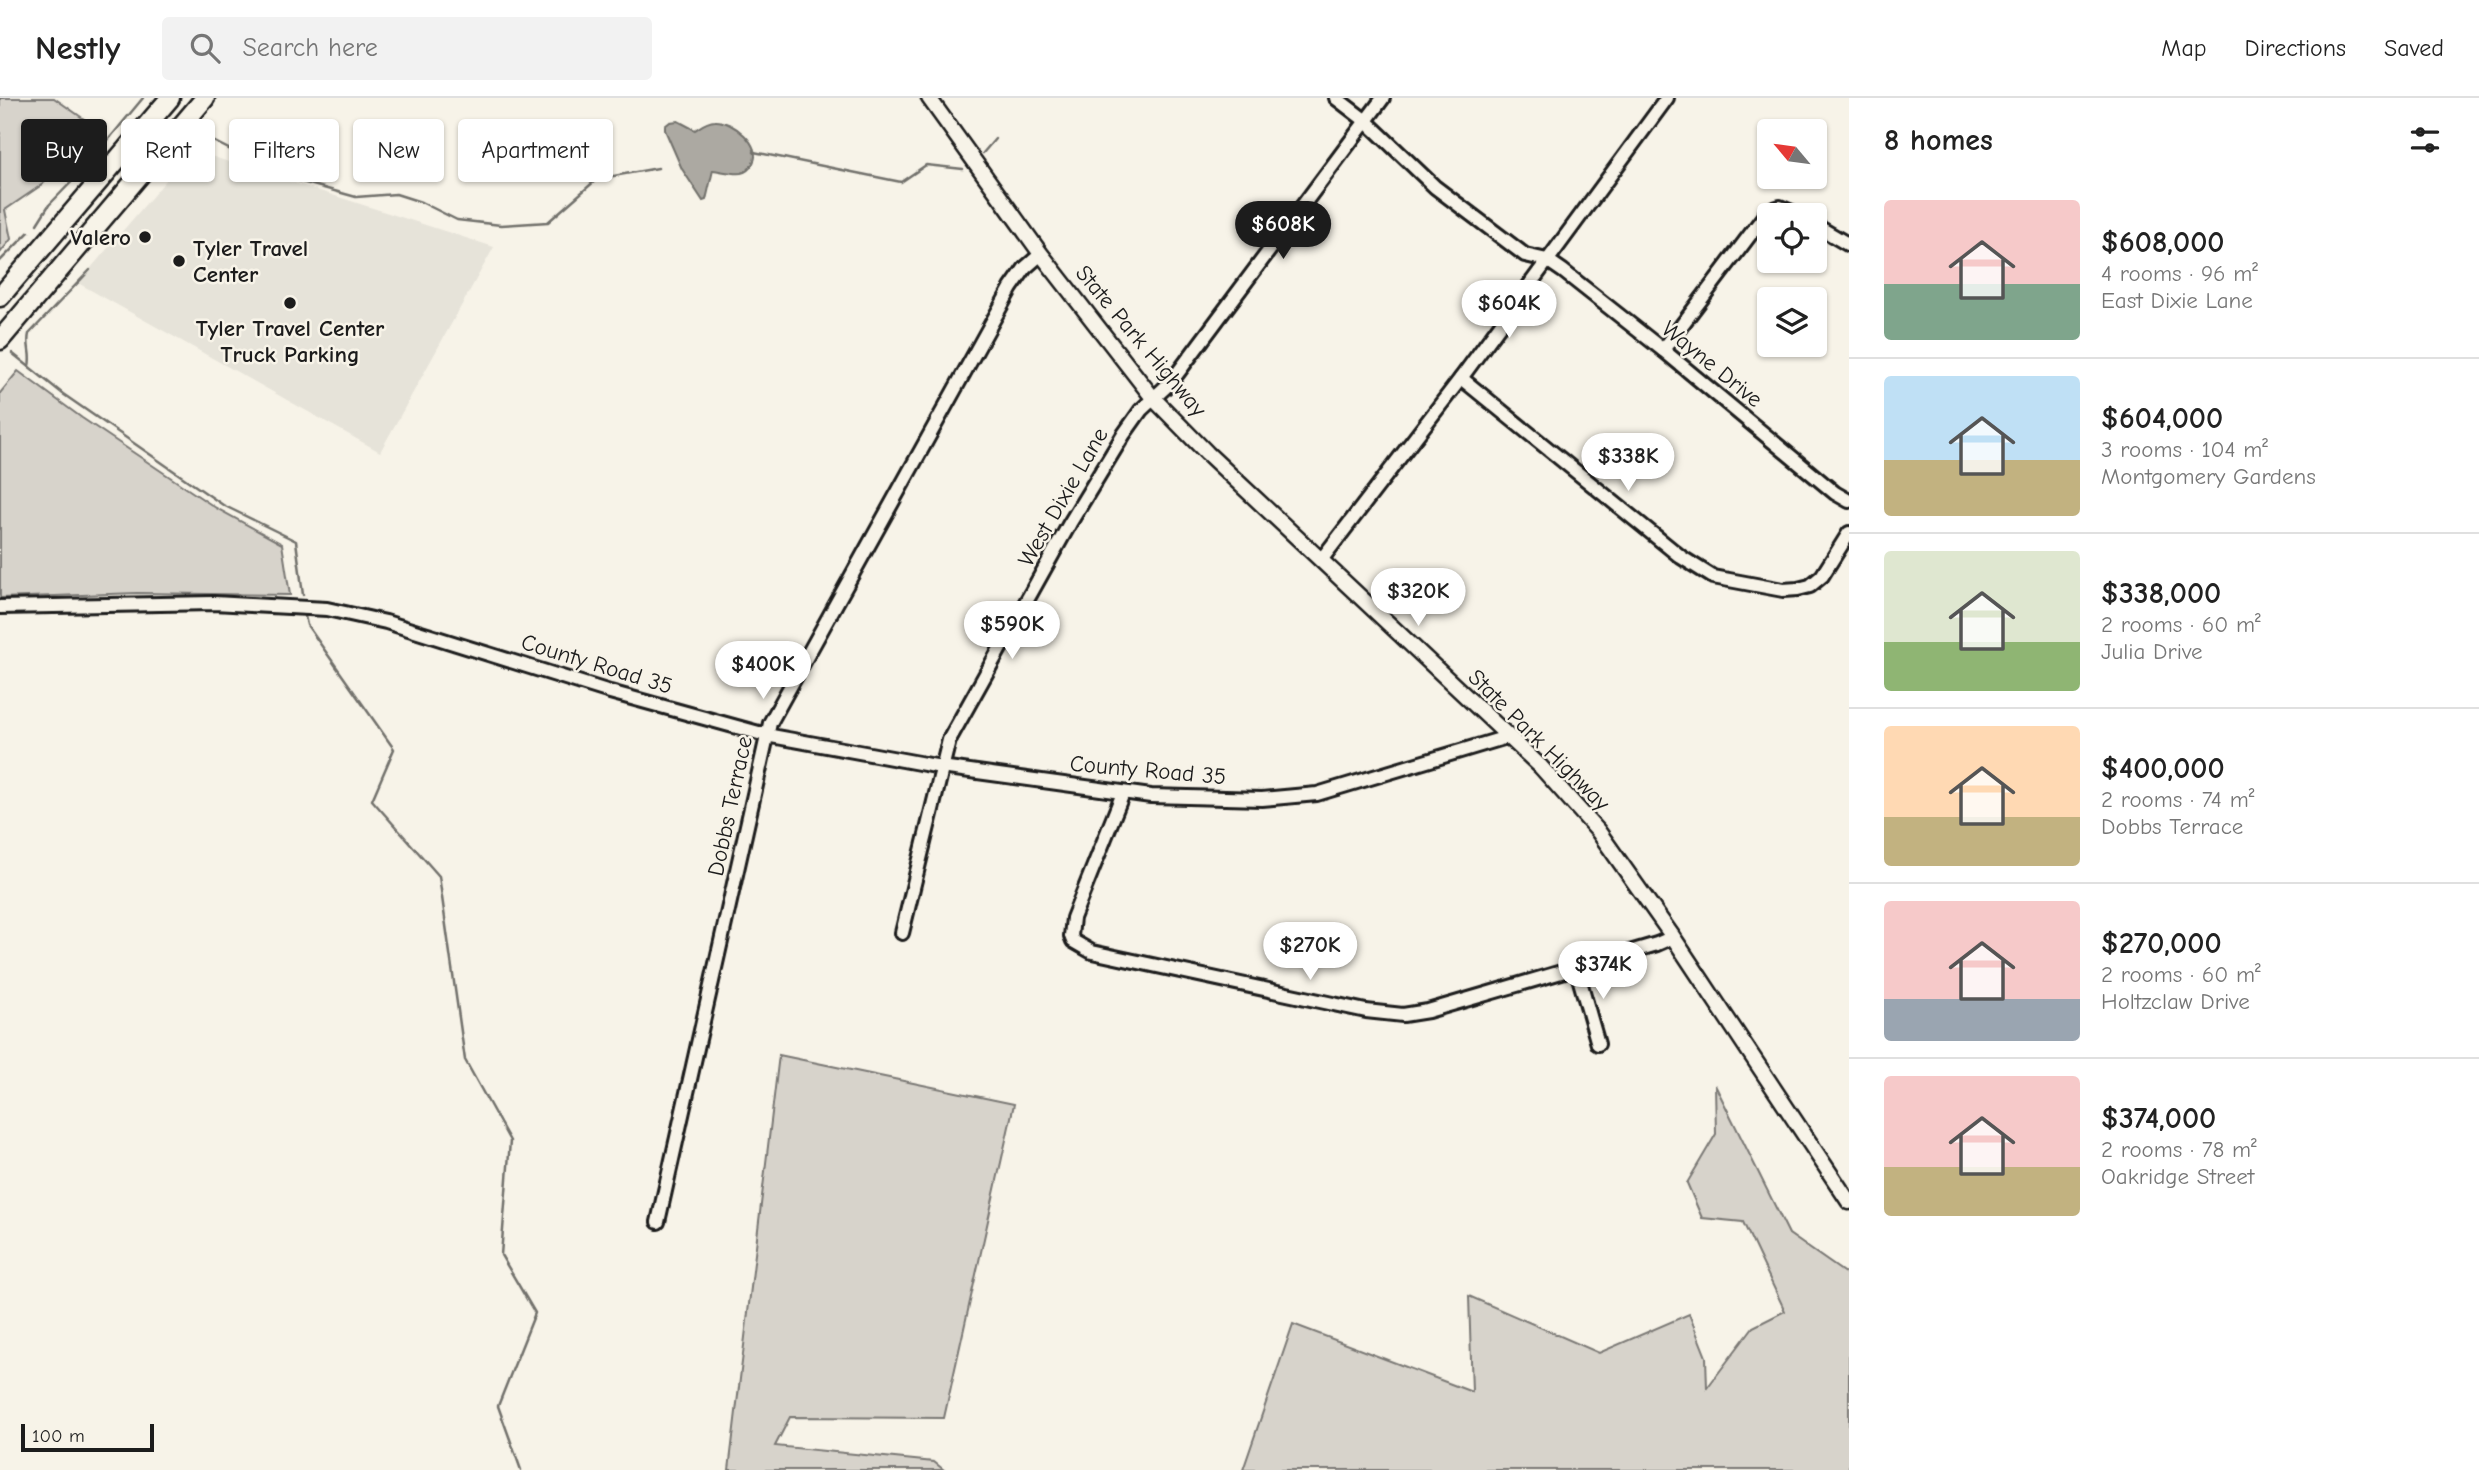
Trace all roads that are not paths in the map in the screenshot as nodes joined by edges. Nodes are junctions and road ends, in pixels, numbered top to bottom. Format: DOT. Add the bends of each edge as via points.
graph roads {
  1 [pos="170,98"];
  2 [pos="205,98"];
  3 [pos="929,98"];
  4 [pos="1336,98"];
  5 [pos="1383,98"];
  6 [pos="1667,98"];
  7 [pos="152,119"];
  8 [pos="187,119"];
  9 [pos="1366,121"];
  10 [pos="121,155"];
  11 [pos="135,182"];
  12 [pos="1757,223"];
  13 [pos="1827,232"];
  14 [pos="1849,246"];
  15 [pos="1041,254"];
  16 [pos="1547,260"];
  17 [pos="0,297"];
  18 [pos="0,340"];
  19 [pos="1662,350"];
  20 [pos="1461,378"];
  21 [pos="1153,398"];
  22 [pos="1849,501"];
  23 [pos="1849,533"];
  24 [pos="1321,560"];
  25 [pos="0,607"];
  26 [pos="766,735"];
  27 [pos="1507,737"];
  28 [pos="941,767"];
  29 [pos="1123,793"];
  30 [pos="902,933"];
  31 [pos="1673,937"];
  32 [pos="1576,967"];
  33 [pos="1598,1044"];
  34 [pos="1849,1202"];
  35 [pos="658,1222"];
  1 -- 7 [label="highway"];
  2 -- 8 [label="highway"];
  3 -- 15 [label="main road, State Park Highway"];
  4 -- 9 [label="street, Wayne Drive"];
  5 -- 9 [label="street, West Dixie Lane"];
  6 -- 16 [label="street"];
  9 -- 16 [label="street, Wayne Drive" via="1446,194 1525,255"];
  9 -- 21 [label="street, West Dixie Lane" via="1171,382"];
  10 -- 17 [label="highway"];
  11 -- 18 [label="highway"];
  12 -- 19 [label="street"];
  13 -- 14 [label="street"];
  15 -- 21 [label="main road, State Park Highway"];
  15 -- 26 [label="street, Dobbs Terrace" via="1012,288"];
  16 -- 19 [label="street, Wayne Drive"];
  16 -- 20 [label="street"];
  19 -- 22 [label="street, Wayne Drive"];
  20 -- 23 [label="street" via="1681,557 1713,577 1783,590 1810,586 1822,576"];
  20 -- 24 [label="street"];
  21 -- 24 [label="main road, State Park Highway"];
  21 -- 28 [label="street, West Dixie Lane" via="1132,422 1077,511 949,740"];
  24 -- 27 [label="main road, State Park Highway"];
  25 -- 26 [label="street, County Road 35" via="214,603 335,611 386,622"];
  26 -- 28 [label="street, County Road 35"];
  26 -- 35 [label="street, Dobbs Terrace"];
  27 -- 29 [label="street, County Road 35" via="1317,794 1262,799"];
  27 -- 31 [label="main road, State Park Highway" via="1540,766 1598,831"];
  28 -- 29 [label="street, County Road 35"];
  28 -- 30 [label="street, West Dixie Lane"];
  29 -- 32 [label="street" via="1073,918 1073,941 1092,952 1391,1014 1428,1011"];
  31 -- 32 [label="street"];
  31 -- 34 [label="main road, State Park Highway"];
  32 -- 33 [label="street"];
}
